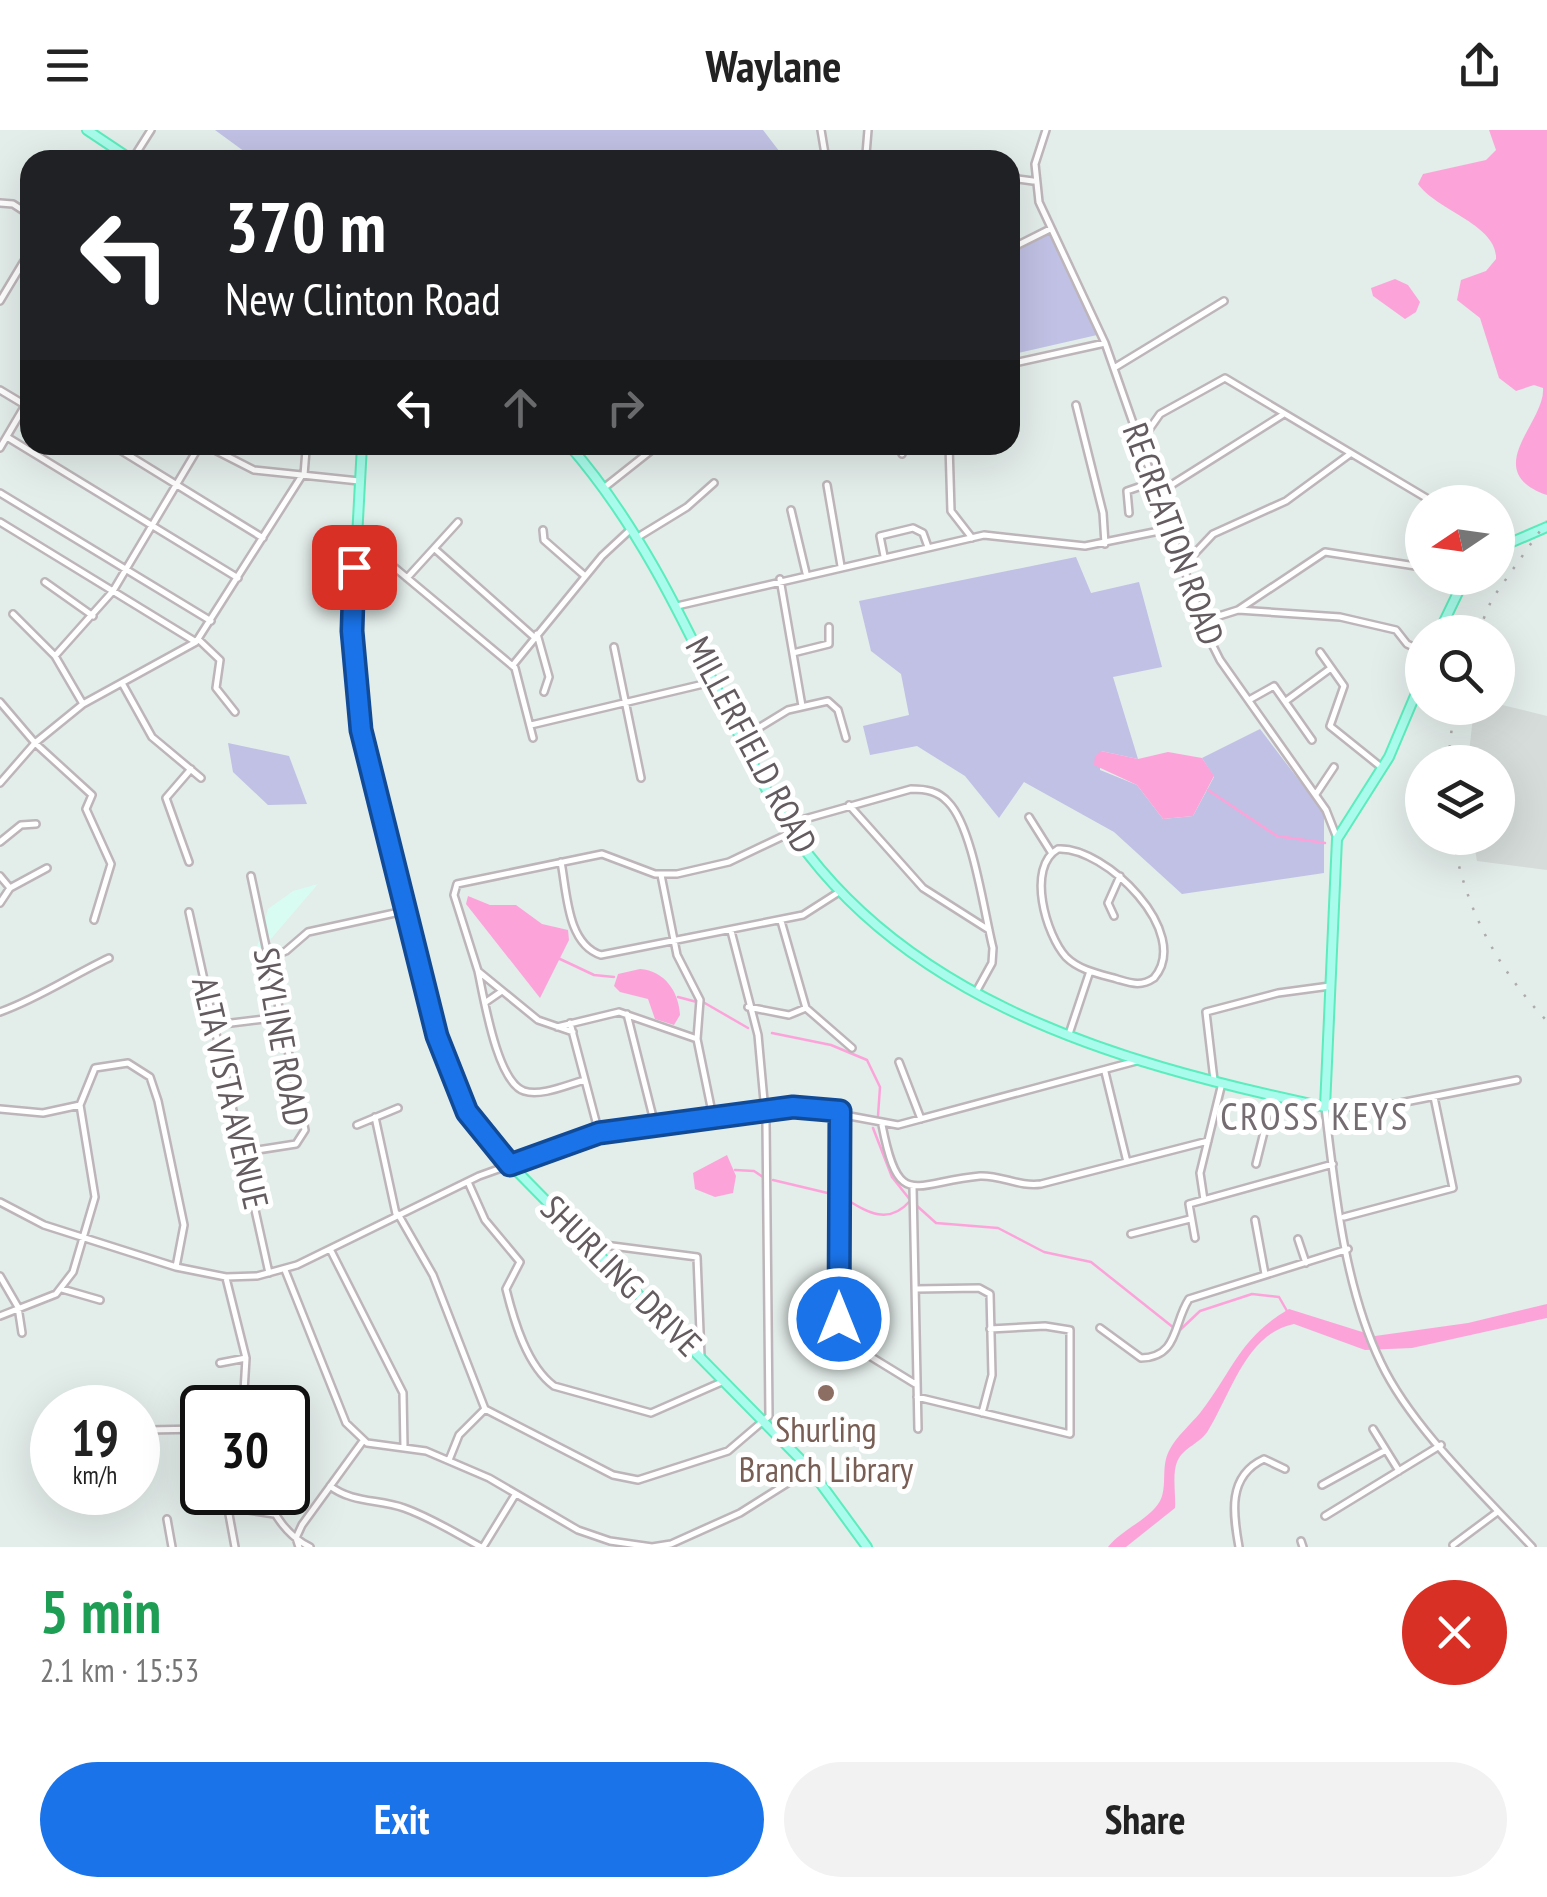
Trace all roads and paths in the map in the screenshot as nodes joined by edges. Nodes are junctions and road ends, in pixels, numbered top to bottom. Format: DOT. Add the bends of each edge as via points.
graph roads {
  1 [pos="87,130"];
  2 [pos="1046,130"];
  3 [pos="117,150"];
  4 [pos="1020,180"];
  5 [pos="1034,182"];
  6 [pos="1050,229"];
  7 [pos="1020,244"];
  8 [pos="20,267"];
  9 [pos="0,301"];
  10 [pos="1224,301"];
  11 [pos="1105,344"];
  12 [pos="1020,362"];
  13 [pos="1114,368"];
  14 [pos="1076,405"];
  15 [pos="20,414"];
  16 [pos="1284,414"];
  17 [pos="7,437"];
  18 [pos="1139,444"];
  19 [pos="20,445"];
  20 [pos="0,448"];
  21 [pos="1350,454"];
  22 [pos="36,455"];
  23 [pos="128,455"];
  24 [pos="196,455"];
  25 [pos="222,455"];
  26 [pos="306,455"];
  27 [pos="361,455"];
  28 [pos="578,455"];
  29 [pos="645,455"];
  30 [pos="949,455"];
  31 [pos="303,477"];
  32 [pos="359,481"];
  33 [pos="714,482"];
  34 [pos="1153,482"];
  35 [pos="176,484"];
  36 [pos="827,485"];
  37 [pos="1405,486"];
  38 [pos="605,487"];
  39 [pos="0,492"];
  40 [pos="1157,494"];
  41 [pos="792,510"];
  42 [pos="1128,513"];
  43 [pos="458,522"];
  44 [pos="3,524"];
  45 [pos="151,525"];
  46 [pos="1547,527"];
  47 [pos="543,530"];
  48 [pos="1169,530"];
  49 [pos="0,532"];
  50 [pos="635,532"];
  51 [pos="356,536"];
  52 [pos="264,538"];
  53 [pos="972,538"];
  54 [pos="1515,538"];
  55 [pos="1105,544"];
  56 [pos="928,547"];
  57 [pos="436,550"];
  58 [pos="884,556"];
  59 [pos="1405,565"];
  60 [pos="841,566"];
  61 [pos="1182,567"];
  62 [pos="124,568"];
  63 [pos="806,573"];
  64 [pos="585,576"];
  65 [pos="238,578"];
  66 [pos="407,578"];
  67 [pos="780,579"];
  68 [pos="45,582"];
  69 [pos="113,590"];
  70 [pos="677,606"];
  71 [pos="1238,610"];
  72 [pos="13,614"];
  73 [pos="93,616"];
  74 [pos="1202,621"];
  75 [pos="211,622"];
  76 [pos="829,627"];
  77 [pos="536,635"];
  78 [pos="197,640"];
  79 [pos="1405,641"];
  80 [pos="614,647"];
  81 [pos="1320,652"];
  82 [pos="793,653"];
  83 [pos="55,656"];
  84 [pos="512,666"];
  85 [pos="1331,668"];
  86 [pos="715,682"];
  87 [pos="122,683"];
  88 [pos="544,692"];
  89 [pos="1249,700"];
  90 [pos="1286,701"];
  91 [pos="0,702"];
  92 [pos="627,703"];
  93 [pos="83,704"];
  94 [pos="802,706"];
  95 [pos="234,712"];
  96 [pos="532,725"];
  97 [pos="1405,725"];
  98 [pos="533,738"];
  99 [pos="742,738"];
  100 [pos="846,738"];
  101 [pos="1312,740"];
  102 [pos="35,743"];
  103 [pos="1334,767"];
  104 [pos="1381,767"];
  105 [pos="191,769"];
  106 [pos="201,778"];
  107 [pos="641,778"];
  108 [pos="0,783"];
  109 [pos="1316,794"];
  110 [pos="849,805"];
  111 [pos="1029,817"];
  112 [pos="36,824"];
  113 [pos="789,828"];
  114 [pos="1337,839"];
  115 [pos="0,842"];
  116 [pos="1052,853"];
  117 [pos="190,862"];
  118 [pos="560,862"];
  119 [pos="47,868"];
  120 [pos="0,876"];
  121 [pos="251,876"];
  122 [pos="661,876"];
  123 [pos="1120,876"];
  124 [pos="10,888"];
  125 [pos="839,892"];
  126 [pos="0,902"];
  127 [pos="404,911"];
  128 [pos="189,912"];
  129 [pos="1114,916"];
  130 [pos="94,920"];
  131 [pos="781,920"];
  132 [pos="988,930"];
  133 [pos="731,931"];
  134 [pos="674,942"];
  135 [pos="109,958"];
  136 [pos="269,958"];
  137 [pos="478,970"];
  138 [pos="1090,971"];
  139 [pos="1330,986"];
  140 [pos="502,990"];
  141 [pos="974,994"];
  142 [pos="486,1002"];
  143 [pos="748,1006"];
  144 [pos="806,1008"];
  145 [pos="0,1012"];
  146 [pos="627,1014"];
  147 [pos="281,1017"];
  148 [pos="570,1022"];
  149 [pos="215,1025"];
  150 [pos="554,1027"];
  151 [pos="573,1032"];
  152 [pos="1068,1034"];
  153 [pos="697,1038"];
  154 [pos="852,1048"];
  155 [pos="1142,1060"];
  156 [pos="899,1062"];
  157 [pos="1105,1071"];
  158 [pos="586,1080"];
  159 [pos="1517,1080"];
  160 [pos="1218,1081"];
  161 [pos="1273,1096"];
  162 [pos="1434,1097"];
  163 [pos="80,1105"];
  164 [pos="1326,1107"];
  165 [pos="0,1108"];
  166 [pos="398,1108"];
  167 [pos="764,1111"];
  168 [pos="840,1111"];
  169 [pos="713,1117"];
  170 [pos="375,1118"];
  171 [pos="921,1119"];
  172 [pos="356,1125"];
  173 [pos="655,1125"];
  174 [pos="882,1125"];
  175 [pos="599,1133"];
  176 [pos="1208,1141"];
  177 [pos="245,1152"];
  178 [pos="1127,1162"];
  179 [pos="1256,1164"];
  180 [pos="1333,1164"];
  181 [pos="510,1165"];
  182 [pos="468,1182"];
  183 [pos="913,1186"];
  184 [pos="1204,1200"];
  185 [pos="0,1202"];
  186 [pos="397,1214"];
  187 [pos="1342,1218"];
  188 [pos="1190,1219"];
  189 [pos="1255,1220"];
  190 [pos="1131,1234"];
  191 [pos="84,1238"];
  192 [pos="1195,1238"];
  193 [pos="1298,1239"];
  194 [pos="589,1244"];
  195 [pos="330,1249"];
  196 [pos="1348,1249"];
  197 [pos="1306,1263"];
  198 [pos="176,1267"];
  199 [pos="284,1270"];
  200 [pos="269,1273"];
  201 [pos="1265,1274"];
  202 [pos="0,1276"];
  203 [pos="226,1277"];
  204 [pos="62,1289"];
  205 [pos="916,1289"];
  206 [pos="100,1300"];
  207 [pos="18,1307"];
  208 [pos="0,1316"];
  209 [pos="1100,1328"];
  210 [pos="990,1329"];
  211 [pos="22,1333"];
  212 [pos="701,1357"];
  213 [pos="246,1358"];
  214 [pos="220,1363"];
  215 [pos="724,1381"];
  216 [pos="245,1385"];
  217 [pos="916,1385"];
  218 [pos="917,1397"];
  219 [pos="485,1409"];
  220 [pos="982,1413"];
  221 [pos="766,1422"];
  222 [pos="918,1429"];
  223 [pos="1373,1429"];
  224 [pos="363,1441"];
  225 [pos="1441,1445"];
  226 [pos="404,1447"];
  227 [pos="1386,1450"];
  228 [pos="448,1460"];
  229 [pos="1285,1468"];
  230 [pos="810,1469"];
  231 [pos="1399,1471"];
  232 [pos="1322,1485"];
  233 [pos="330,1486"];
  234 [pos="516,1494"];
  235 [pos="1496,1513"];
  236 [pos="229,1515"];
  237 [pos="275,1515"];
  238 [pos="1326,1516"];
  239 [pos="167,1519"];
  240 [pos="298,1544"];
  241 [pos="1453,1545"];
  242 [pos="172,1547"];
  243 [pos="235,1547"];
  244 [pos="310,1547"];
  245 [pos="482,1547"];
  246 [pos="868,1547"];
  247 [pos="1239,1547"];
  248 [pos="1532,1547"];
  1 -- 3 [label="main road"];
  2 -- 5 [label="street"];
  4 -- 5 [label="street"];
  5 -- 6 [label="street, RECREATION ROAD"];
  6 -- 7 [label="street"];
  6 -- 11 [label="street, RECREATION ROAD"];
  8 -- 9 [label="street"];
  10 -- 13 [label="street"];
  11 -- 12 [label="street"];
  11 -- 13 [label="street, RECREATION ROAD"];
  13 -- 18 [label="street, RECREATION ROAD"];
  14 -- 55 [label="street"];
  15 -- 17 [label="street"];
  16 -- 18 [label="street" via="1218,378 1160,414"];
  16 -- 21 [label="street"];
  16 -- 40 [label="street"];
  17 -- 19 [label="street"];
  17 -- 20 [label="street"];
  18 -- 34 [label="street, RECREATION ROAD"];
  21 -- 37 [label="street"];
  21 -- 61 [label="street" via="1286,501 1214,534"];
  22 -- 45 [label="street"];
  23 -- 35 [label="street"];
  24 -- 35 [label="street"];
  25 -- 31 [label="street" via="244,467"];
  26 -- 31 [label="street"];
  27 -- 32 [label="main road, SHURLING DRIVE"];
  28 -- 38 [label="main road, MILLERFIELD ROAD"];
  29 -- 38 [label="street"];
  30 -- 53 [label="street" via="950,511"];
  31 -- 32 [label="street"];
  31 -- 52 [label="street"];
  32 -- 51 [label="main road, SHURLING DRIVE"];
  33 -- 50 [label="street" via="687,508"];
  34 -- 40 [label="street, RECREATION ROAD"];
  34 -- 42 [label="street" via="1127,491"];
  35 -- 45 [label="street"];
  35 -- 52 [label="street"];
  36 -- 60 [label="street"];
  38 -- 50 [label="main road, MILLERFIELD ROAD"];
  39 -- 62 [label="street"];
  40 -- 48 [label="street, RECREATION ROAD"];
  41 -- 63 [label="street"];
  43 -- 57 [label="street"];
  44 -- 49 [label="street"];
  44 -- 69 [label="street"];
  45 -- 62 [label="street"];
  45 -- 65 [label="street"];
  46 -- 54 [label="main road"];
  47 -- 64 [label="street" via="544,540"];
  48 -- 55 [label="street"];
  48 -- 61 [label="street, RECREATION ROAD"];
  50 -- 64 [label="street"];
  50 -- 70 [label="main road, MILLERFIELD ROAD"];
  51 -- 66 [label="street"];
  51 -- 127 [label="main road, SHURLING DRIVE" via="356,695"];
  52 -- 65 [label="street"];
  53 -- 55 [label="street"];
  53 -- 56 [label="street"];
  56 -- 58 [label="street"];
  56 -- 58 [label="street" via="923,532 899,529 880,536"];
  57 -- 66 [label="street"];
  57 -- 77 [label="street"];
  58 -- 60 [label="street"];
  59 -- 71 [label="street" via="1325,552"];
  60 -- 63 [label="street"];
  61 -- 74 [label="street, RECREATION ROAD"];
  62 -- 69 [label="street"];
  62 -- 75 [label="street"];
  63 -- 67 [label="street"];
  64 -- 77 [label="street"];
  65 -- 75 [label="street"];
  66 -- 84 [label="street"];
  67 -- 70 [label="street"];
  67 -- 82 [label="street"];
  68 -- 73 [label="street"];
  69 -- 73 [label="street"];
  69 -- 78 [label="street"];
  70 -- 86 [label="main road, MILLERFIELD ROAD"];
  71 -- 74 [label="street"];
  71 -- 79 [label="street" via="1357,620 1396,630"];
  72 -- 83 [label="street"];
  73 -- 83 [label="street"];
  74 -- 89 [label="street, RECREATION ROAD"];
  75 -- 78 [label="street"];
  76 -- 82 [label="street" via="831,643"];
  77 -- 84 [label="street"];
  77 -- 88 [label="street" via="549,677"];
  78 -- 87 [label="street"];
  78 -- 95 [label="street" via="220,660 216,688"];
  80 -- 92 [label="street"];
  81 -- 85 [label="street"];
  82 -- 94 [label="street"];
  83 -- 93 [label="street"];
  84 -- 96 [label="street"];
  85 -- 90 [label="street"];
  85 -- 104 [label="street" via="1344,686 1330,726"];
  86 -- 92 [label="street"];
  86 -- 99 [label="main road, MILLERFIELD ROAD"];
  87 -- 93 [label="street"];
  87 -- 105 [label="street" via="152,736"];
  89 -- 90 [label="street" via="1272,685"];
  89 -- 109 [label="street, RECREATION ROAD"];
  90 -- 101 [label="street"];
  91 -- 102 [label="street"];
  92 -- 96 [label="street"];
  92 -- 107 [label="street"];
  93 -- 102 [label="street"];
  94 -- 99 [label="street"];
  94 -- 100 [label="street" via="832,703"];
  96 -- 98 [label="street"];
  97 -- 104 [label="main road"];
  99 -- 113 [label="main road, MILLERFIELD ROAD"];
  102 -- 108 [label="street"];
  102 -- 130 [label="street" via="92,795 86,809 111,864"];
  103 -- 109 [label="street"];
  104 -- 114 [label="main road"];
  105 -- 106 [label="street"];
  105 -- 117 [label="street" via="166,798"];
  109 -- 114 [label="street, RECREATION ROAD"];
  110 -- 113 [label="street"];
  110 -- 132 [label="street" via="924,888"];
  110 -- 132 [label="street" via="912,789 932,791 950,803"];
  111 -- 116 [label="street"];
  112 -- 115 [label="street" via="21,824"];
  113 -- 122 [label="street" via="730,862"];
  113 -- 125 [label="main road, MILLERFIELD ROAD"];
  114 -- 139 [label="main road"];
  116 -- 123 [label="street" via="1072,849"];
  116 -- 138 [label="street" via="1041,887 1054,937 1067,958"];
  118 -- 122 [label="street" via="607,854"];
  118 -- 134 [label="street" via="576,932 588,950 606,955"];
  118 -- 137 [label="street" via="456,885"];
  119 -- 124 [label="street"];
  120 -- 124 [label="street"];
  121 -- 136 [label="street, SKYLINE ROAD"];
  122 -- 134 [label="street"];
  123 -- 129 [label="street" via="1109,897"];
  123 -- 138 [label="street" via="1152,912 1162,967 1140,984"];
  124 -- 126 [label="street"];
  125 -- 131 [label="street" via="816,910"];
  125 -- 141 [label="main road, MILLERFIELD ROAD" via="897,946"];
  127 -- 136 [label="street" via="308,932"];
  127 -- 181 [label="main road, SHURLING DRIVE" via="447,1070 472,1119"];
  128 -- 149 [label="street, ALTA VISTA AVENUE"];
  131 -- 133 [label="street"];
  131 -- 144 [label="street"];
  132 -- 141 [label="street" via="992,963"];
  133 -- 134 [label="street"];
  133 -- 143 [label="street"];
  134 -- 153 [label="street" via="699,996"];
  135 -- 145 [label="street" via="41,998"];
  136 -- 147 [label="street, SKYLINE ROAD"];
  137 -- 140 [label="street"];
  137 -- 142 [label="street"];
  138 -- 152 [label="street"];
  139 -- 160 [label="street" via="1209,1010"];
  139 -- 164 [label="main road"];
  140 -- 142 [label="street"];
  140 -- 150 [label="street"];
  141 -- 152 [label="main road, MILLERFIELD ROAD"];
  142 -- 158 [label="street" via="503,1067 516,1086 532,1092"];
  143 -- 144 [label="street" via="789,1015"];
  143 -- 167 [label="street" via="760,1046"];
  144 -- 154 [label="street"];
  146 -- 148 [label="street"];
  146 -- 153 [label="street"];
  146 -- 173 [label="street"];
  147 -- 149 [label="street"];
  147 -- 177 [label="street, SKYLINE ROAD" via="304,1136 296,1144"];
  148 -- 150 [label="street"];
  148 -- 151 [label="street"];
  149 -- 177 [label="street, ALTA VISTA AVENUE"];
  150 -- 151 [label="street"];
  151 -- 158 [label="street"];
  152 -- 155 [label="main road, MILLERFIELD ROAD"];
  153 -- 169 [label="street"];
  155 -- 157 [label="street"];
  155 -- 160 [label="main road, MILLERFIELD ROAD"];
  156 -- 171 [label="street"];
  157 -- 171 [label="street"];
  157 -- 178 [label="street"];
  158 -- 175 [label="street"];
  159 -- 162 [label="street"];
  160 -- 161 [label="main road, MILLERFIELD ROAD"];
  160 -- 176 [label="street"];
  161 -- 164 [label="main road, MILLERFIELD ROAD"];
  161 -- 179 [label="street"];
  162 -- 164 [label="street" via="1370,1108"];
  162 -- 187 [label="street" via="1453,1188"];
  163 -- 165 [label="street" via="43,1114"];
  163 -- 191 [label="street" via="96,1186"];
  163 -- 198 [label="street" via="95,1068 128,1062 150,1078 184,1225"];
  164 -- 180 [label="street"];
  166 -- 170 [label="street"];
  167 -- 168 [label="street"];
  167 -- 169 [label="street"];
  167 -- 221 [label="street" via="770,1190"];
  168 -- 174 [label="street"];
  168 -- 217 [label="street" via="842,1340"];
  169 -- 173 [label="street"];
  170 -- 172 [label="street"];
  170 -- 186 [label="street"];
  171 -- 174 [label="street"];
  173 -- 175 [label="street"];
  174 -- 183 [label="street" via="892,1170"];
  175 -- 181 [label="street"];
  176 -- 178 [label="street"];
  176 -- 184 [label="street" via="1199,1178"];
  177 -- 200 [label="street, ALTA VISTA AVENUE"];
  178 -- 183 [label="street" via="1033,1185 984,1176"];
  180 -- 184 [label="street"];
  180 -- 187 [label="street"];
  181 -- 182 [label="street"];
  181 -- 194 [label="main road, SHURLING DRIVE"];
  182 -- 186 [label="street"];
  182 -- 215 [label="street" via="485,1220 520,1262 506,1290 531,1359 554,1386 651,1413"];
  183 -- 205 [label="street"];
  184 -- 188 [label="street" via="1188,1204"];
  185 -- 191 [label="street" via="29,1220"];
  186 -- 195 [label="street"];
  186 -- 219 [label="street" via="440,1289"];
  187 -- 196 [label="street"];
  188 -- 190 [label="street"];
  188 -- 192 [label="street"];
  189 -- 201 [label="street"];
  191 -- 198 [label="street"];
  191 -- 204 [label="street"];
  193 -- 197 [label="street"];
  194 -- 212 [label="main road, SHURLING DRIVE"];
  194 -- 212 [label="street" via="697,1257"];
  195 -- 199 [label="street"];
  195 -- 226 [label="street" via="403,1392"];
  196 -- 197 [label="street"];
  196 -- 225 [label="street" via="1361,1313 1381,1363"];
  197 -- 201 [label="street"];
  198 -- 203 [label="street"];
  199 -- 200 [label="street"];
  199 -- 224 [label="street" via="346,1423"];
  200 -- 203 [label="street"];
  201 -- 209 [label="street" via="1185,1303 1162,1354 1141,1358"];
  202 -- 207 [label="street"];
  203 -- 213 [label="street"];
  204 -- 206 [label="street"];
  204 -- 207 [label="street"];
  205 -- 210 [label="street" via="986,1289"];
  205 -- 217 [label="street"];
  207 -- 208 [label="street"];
  207 -- 211 [label="street"];
  210 -- 220 [label="street" via="992,1376"];
  210 -- 220 [label="street" via="1070,1330 1070,1434"];
  212 -- 215 [label="main road, SHURLING DRIVE"];
  213 -- 214 [label="street"];
  213 -- 216 [label="street"];
  215 -- 221 [label="main road, SHURLING DRIVE"];
  217 -- 218 [label="street"];
  218 -- 220 [label="street"];
  218 -- 222 [label="street"];
  219 -- 221 [label="street" via="630,1479 660,1476 728,1451"];
  219 -- 228 [label="street" via="459,1436"];
  221 -- 230 [label="main road, SHURLING DRIVE"];
  223 -- 227 [label="street"];
  224 -- 226 [label="street"];
  224 -- 233 [label="street"];
  225 -- 231 [label="street"];
  225 -- 235 [label="street"];
  226 -- 228 [label="street"];
  227 -- 231 [label="street"];
  227 -- 232 [label="street"];
  228 -- 234 [label="street"];
  229 -- 247 [label="street" via="1264,1460 1244,1474 1233,1508"];
  230 -- 234 [label="street" via="750,1508 658,1547 594,1537"];
  230 -- 246 [label="main road, SHURLING DRIVE"];
  231 -- 238 [label="street"];
  233 -- 240 [label="street"];
  233 -- 245 [label="street" via="428,1517"];
  234 -- 245 [label="street"];
  235 -- 241 [label="street"];
  235 -- 248 [label="street"];
  236 -- 243 [label="street"];
  237 -- 240 [label="street"];
  239 -- 242 [label="street"];
  240 -- 244 [label="street"];
}
